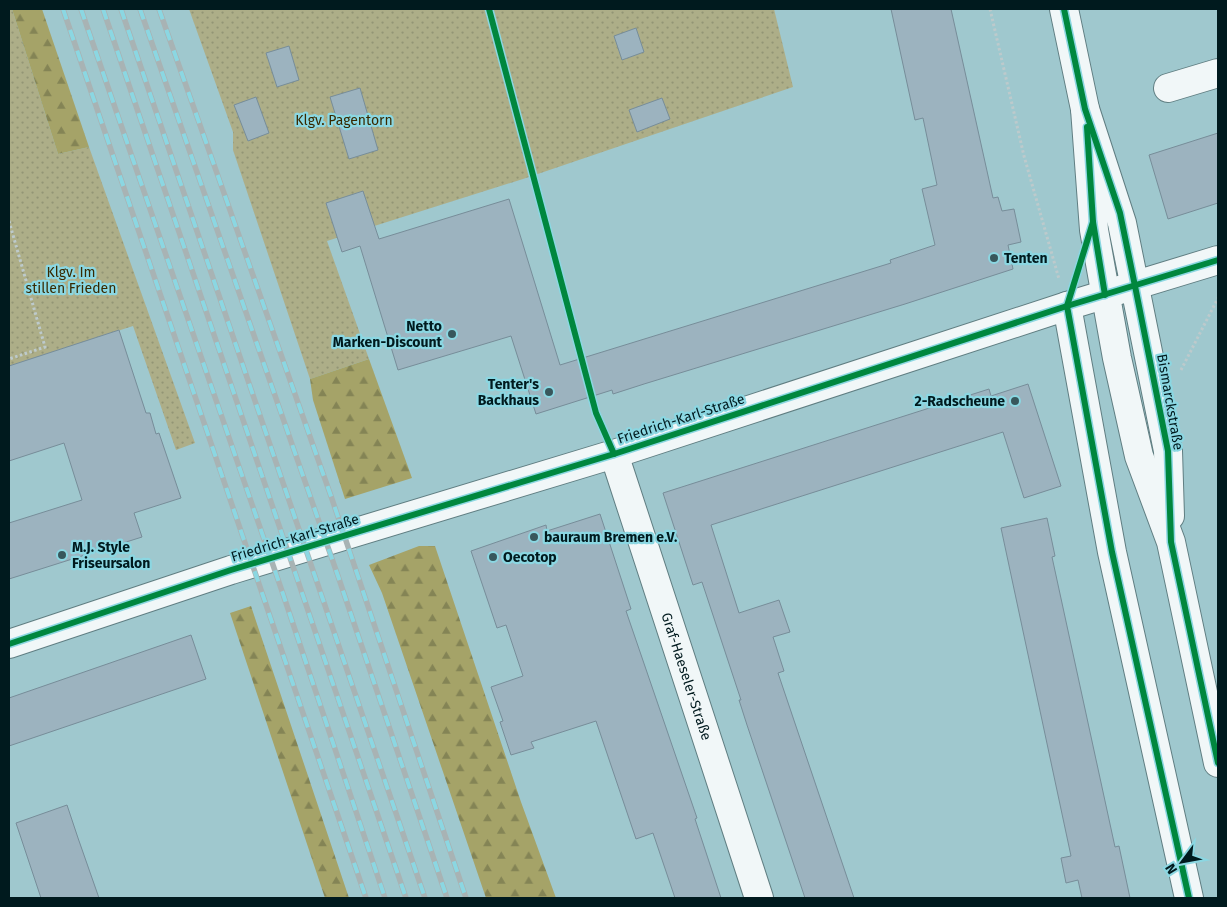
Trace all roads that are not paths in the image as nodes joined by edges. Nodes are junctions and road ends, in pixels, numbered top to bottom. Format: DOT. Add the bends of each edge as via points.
graph roads {
  1 [pos="1064,9"];
  2 [pos="1218,73"];
  3 [pos="1168,88"];
  4 [pos="1086,109"];
  5 [pos="1218,260"];
  6 [pos="1135,286"];
  7 [pos="1105,295"];
  8 [pos="1069,317"];
  9 [pos="614,454"];
  10 [pos="1172,542"];
  11 [pos="9,644"];
  12 [pos="1218,763"];
  13 [pos="759,898"];
  14 [pos="1189,898"];
  1 -- 4 [label="street, Bismarckstraße"];
  2 -- 3 [label="street"];
  4 -- 6 [label="street, Bismarckstraße" via="1120,213"];
  4 -- 7 [label="street, Bismarckstraße" via="1093,222"];
  5 -- 6 [label="street, Friedrich-Karl-Straße"];
  6 -- 7 [label="street, Friedrich-Karl-Straße"];
  6 -- 10 [label="street, Bismarckstraße" via="1168,451"];
  7 -- 8 [label="street, Friedrich-Karl-Straße"];
  7 -- 10 [label="street, Bismarckstraße" via="1140,456"];
  8 -- 9 [label="street, Friedrich-Karl-Straße"];
  8 -- 14 [label="street" via="1112,552"];
  9 -- 11 [label="street, Friedrich-Karl-Straße" via="231,570"];
  9 -- 13 [label="street, Graf-Haeseler-Straße"];
  10 -- 12 [label="street, Bismarckstraße"];
}
